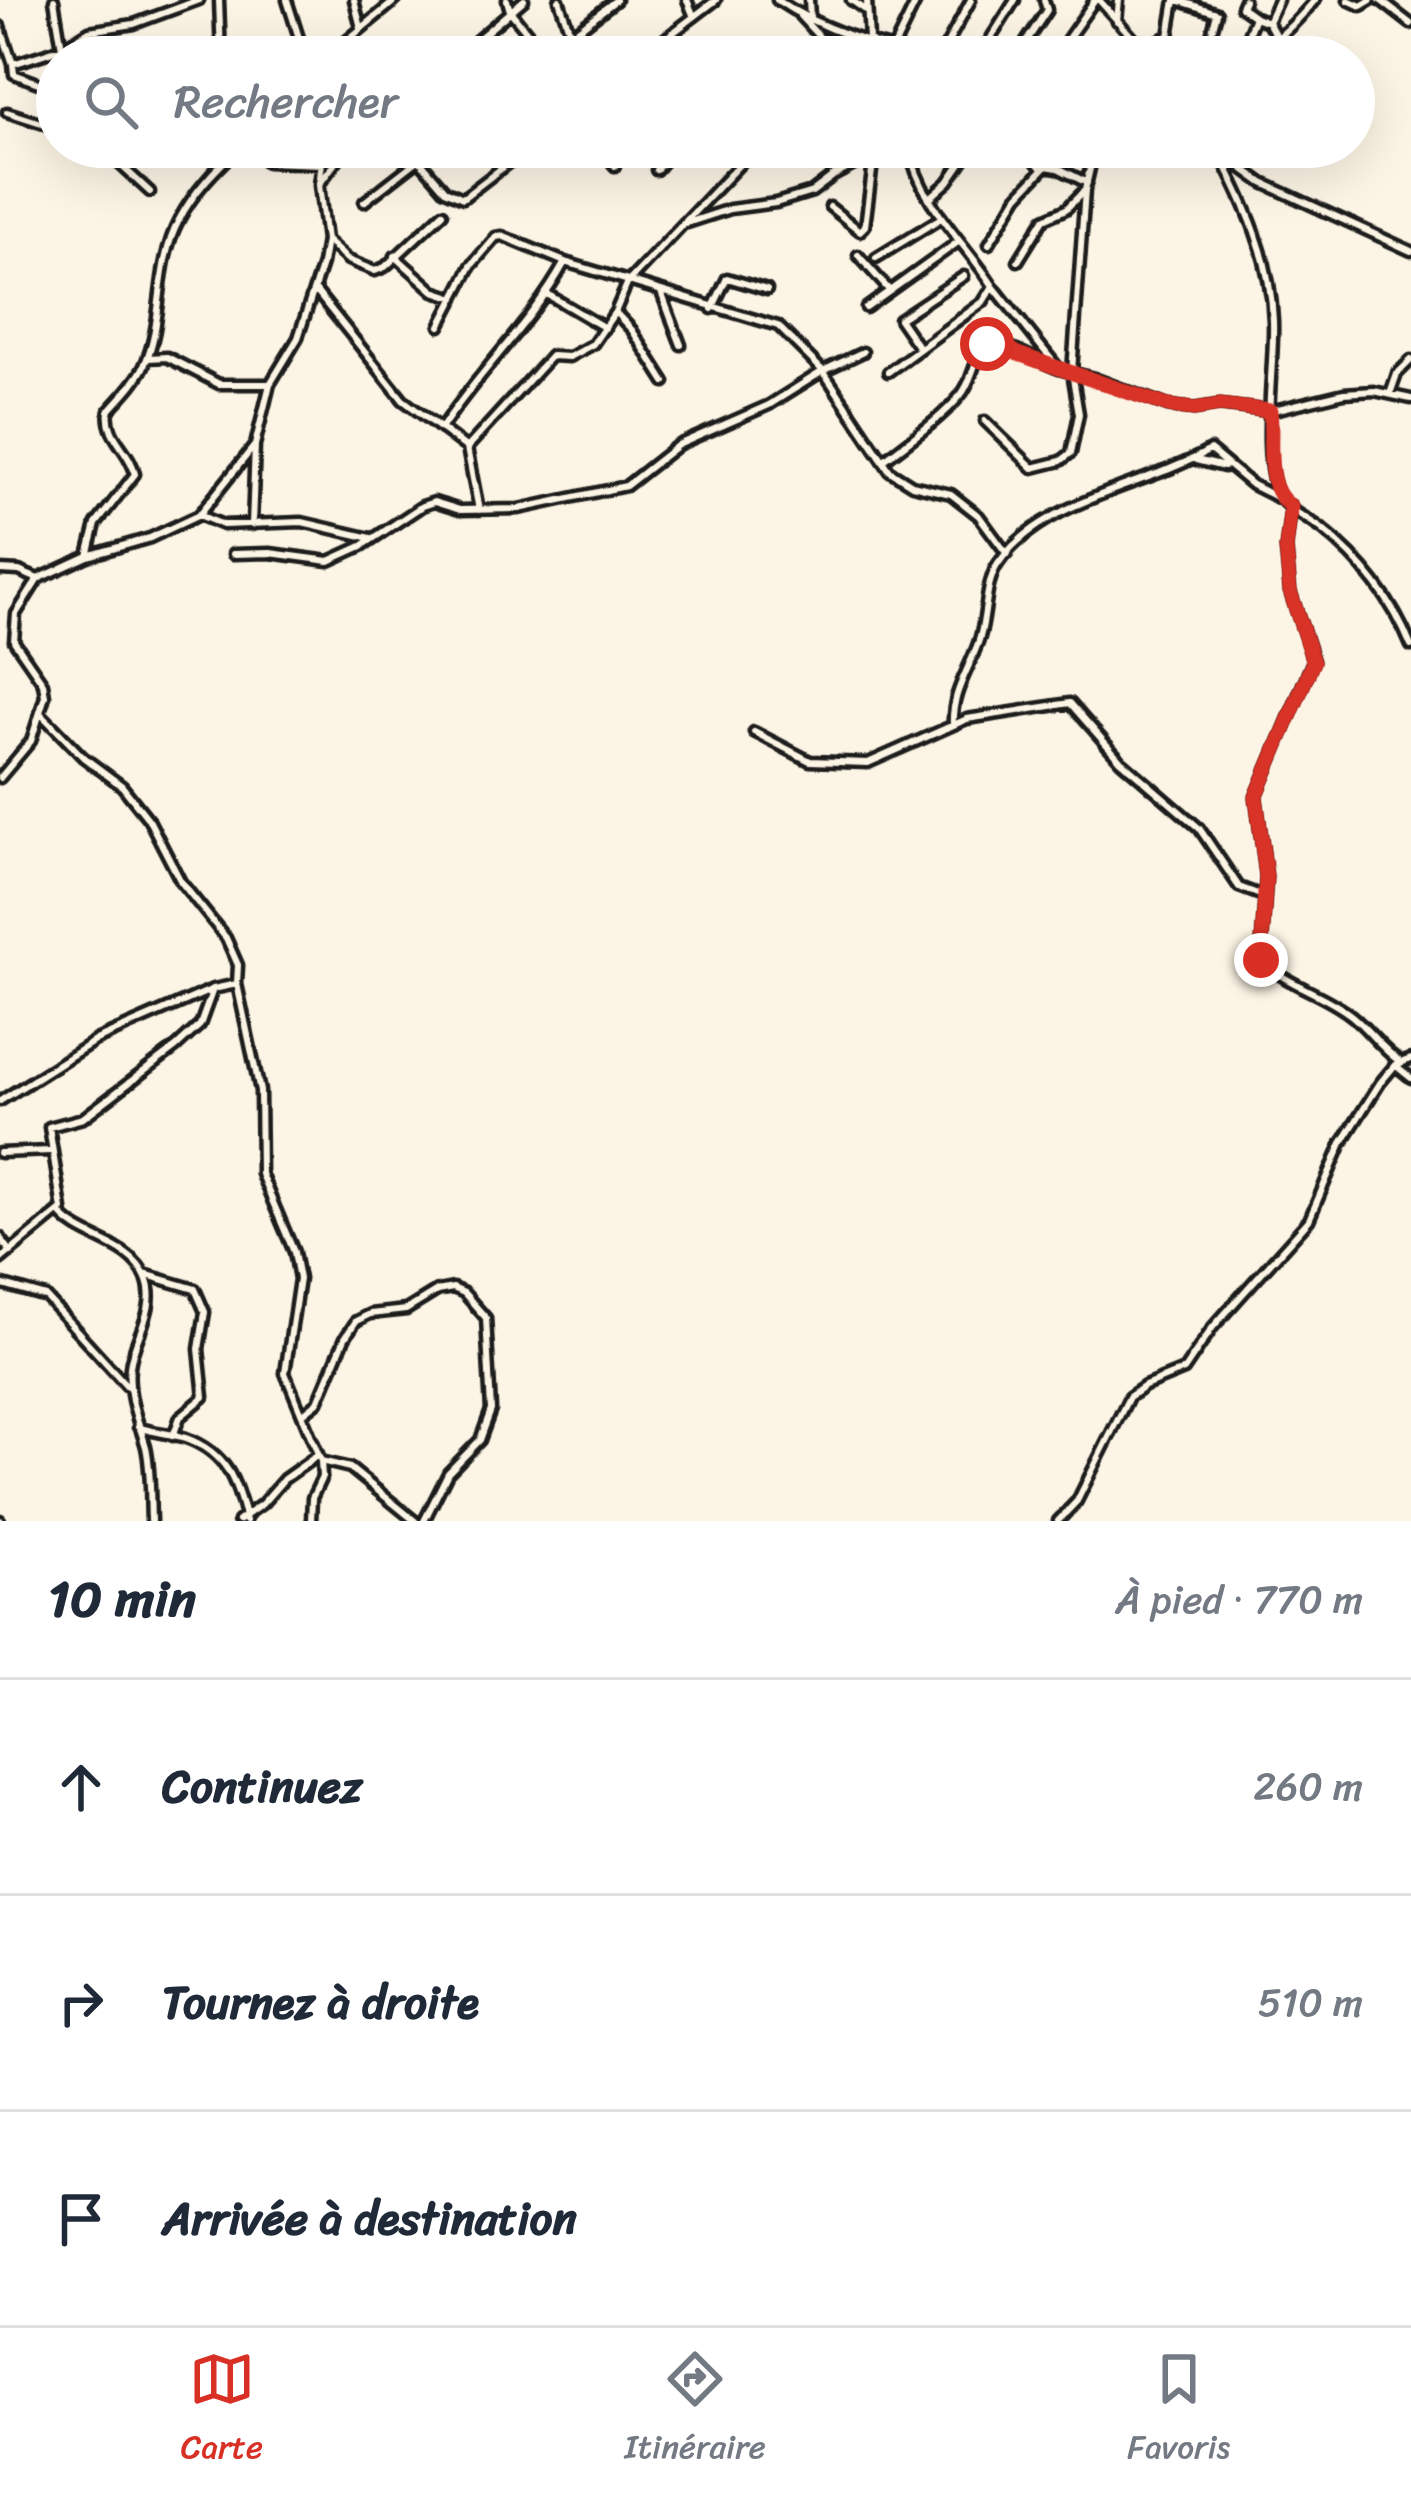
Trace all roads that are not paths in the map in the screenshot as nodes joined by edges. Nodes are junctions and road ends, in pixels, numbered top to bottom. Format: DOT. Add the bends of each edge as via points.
graph roads {
  1 [pos="54,0"];
  2 [pos="199,0"];
  3 [pos="219,0"];
  4 [pos="287,0"];
  5 [pos="354,0"];
  6 [pos="396,0"];
  7 [pos="507,0"];
  8 [pos="524,0"];
  9 [pos="559,0"];
  10 [pos="616,0"];
  11 [pos="687,0"];
  12 [pos="716,0"];
  13 [pos="777,0"];
  14 [pos="809,0"];
  15 [pos="850,0"];
  16 [pos="867,0"];
  17 [pos="917,0"];
  18 [pos="971,0"];
  19 [pos="1015,0"];
  20 [pos="1044,0"];
  21 [pos="1097,0"];
  22 [pos="1119,0"];
  23 [pos="1176,0"];
  24 [pos="1209,0"];
  25 [pos="1244,0"];
  26 [pos="1278,0"];
  27 [pos="1316,0"];
  28 [pos="1348,0"];
  29 [pos="1375,0"];
  30 [pos="1205,9"];
  31 [pos="867,10"];
  32 [pos="510,11"];
  33 [pos="798,14"];
  34 [pos="694,17"];
  35 [pos="1255,17"];
  36 [pos="810,18"];
  37 [pos="1117,21"];
  38 [pos="1268,22"];
  39 [pos="1411,24"];
  40 [pos="0,26"];
  41 [pos="361,28"];
  42 [pos="572,34"];
  43 [pos="1128,34"];
  44 [pos="60,36"];
  45 [pos="81,36"];
  46 [pos="220,36"];
  47 [pos="298,36"];
  48 [pos="352,36"];
  49 [pos="481,36"];
  50 [pos="529,36"];
  51 [pos="570,36"];
  52 [pos="668,36"];
  53 [pos="818,36"];
  54 [pos="858,36"];
  55 [pos="870,36"];
  56 [pos="899,36"];
  57 [pos="951,36"];
  58 [pos="992,36"];
  59 [pos="1030,36"];
  60 [pos="1070,36"];
  61 [pos="1130,36"];
  62 [pos="1169,36"];
  63 [pos="1212,36"];
  64 [pos="1247,36"];
  65 [pos="1276,36"];
  66 [pos="1282,36"];
  67 [pos="36,56"];
  68 [pos="13,64"];
  69 [pos="36,82"];
  70 [pos="7,112"];
  71 [pos="36,121"];
  72 [pos="124,168"];
  73 [pos="219,168"];
  74 [pos="321,168"];
  75 [pos="332,168"];
  76 [pos="408,168"];
  77 [pos="427,168"];
  78 [pos="502,168"];
  79 [pos="736,168"];
  80 [pos="846,168"];
  81 [pos="873,168"];
  82 [pos="915,168"];
  83 [pos="958,168"];
  84 [pos="1090,168"];
  85 [pos="1228,168"];
  86 [pos="1243,168"];
  87 [pos="1042,169"];
  88 [pos="319,185"];
  89 [pos="1086,187"];
  90 [pos="150,191"];
  91 [pos="931,197"];
  92 [pos="364,202"];
  93 [pos="830,207"];
  94 [pos="443,213"];
  95 [pos="941,218"];
  96 [pos="684,224"];
  97 [pos="326,240"];
  98 [pos="958,242"];
  99 [pos="989,244"];
  100 [pos="1411,251"];
  101 [pos="858,254"];
  102 [pos="395,256"];
  103 [pos="875,258"];
  104 [pos="1018,261"];
  105 [pos="565,262"];
  106 [pos="964,276"];
  107 [pos="628,282"];
  108 [pos="992,286"];
  109 [pos="767,290"];
  110 [pos="889,290"];
  111 [pos="316,291"];
  112 [pos="661,292"];
  113 [pos="548,294"];
  114 [pos="455,298"];
  115 [pos="866,308"];
  116 [pos="712,309"];
  117 [pos="615,313"];
  118 [pos="440,326"];
  119 [pos="605,328"];
  120 [pos="681,345"];
  121 [pos="919,348"];
  122 [pos="863,352"];
  123 [pos="146,358"];
  124 [pos="1411,360"];
  125 [pos="1059,369"];
  126 [pos="823,371"];
  127 [pos="1072,371"];
  128 [pos="888,372"];
  129 [pos="664,382"];
  130 [pos="270,384"];
  131 [pos="1390,394"];
  132 [pos="1411,399"];
  133 [pos="1270,411"];
  134 [pos="985,421"];
  135 [pos="441,429"];
  136 [pos="255,445"];
  137 [pos="467,448"];
  138 [pos="1194,460"];
  139 [pos="883,461"];
  140 [pos="1227,467"];
  141 [pos="1280,499"];
  142 [pos="1291,506"];
  143 [pos="479,510"];
  144 [pos="199,515"];
  145 [pos="252,525"];
  146 [pos="373,538"];
  147 [pos="233,554"];
  148 [pos="1007,554"];
  149 [pos="88,556"];
  150 [pos="0,570"];
  151 [pos="38,580"];
  152 [pos="1411,646"];
  153 [pos="41,714"];
  154 [pos="953,725"];
  155 [pos="754,732"];
  156 [pos="0,778"];
  157 [pos="1263,896"];
  158 [pos="237,984"];
  159 [pos="213,989"];
  160 [pos="1402,1062"];
  161 [pos="1411,1078"];
  162 [pos="0,1101"];
  163 [pos="51,1151"];
  164 [pos="0,1154"];
  165 [pos="60,1213"];
  166 [pos="0,1237"];
  167 [pos="11,1252"];
  168 [pos="0,1260"];
  169 [pos="144,1274"];
  170 [pos="0,1284"];
  171 [pos="130,1390"];
  172 [pos="303,1414"];
  173 [pos="137,1426"];
  174 [pos="173,1436"];
  175 [pos="320,1458"];
  176 [pos="243,1520"];
  177 [pos="151,1521"];
  178 [pos="311,1521"];
  179 [pos="419,1521"];
  180 [pos="1058,1521"];
  1 -- 44 [label="street"];
  2 -- 45 [label="street"];
  3 -- 46 [label="street"];
  4 -- 47 [label="street"];
  5 -- 41 [label="street"];
  6 -- 41 [label="street"];
  7 -- 32 [label="street"];
  8 -- 32 [label="street"];
  9 -- 42 [label="street"];
  10 -- 42 [label="street"];
  11 -- 34 [label="street"];
  12 -- 34 [label="street"];
  13 -- 33 [label="street"];
  14 -- 36 [label="street"];
  15 -- 31 [label="street"];
  16 -- 31 [label="street"];
  17 -- 56 [label="street"];
  18 -- 57 [label="street"];
  19 -- 58 [label="street"];
  20 -- 59 [label="street" via="1047,10"];
  21 -- 37 [label="street"];
  21 -- 60 [label="street"];
  22 -- 37 [label="street"];
  23 -- 30 [label="street"];
  23 -- 62 [label="street"];
  24 -- 30 [label="street"];
  25 -- 35 [label="street" via="1241,7"];
  26 -- 38 [label="street"];
  27 -- 66 [label="street"];
  28 -- 29 [label="street"];
  29 -- 39 [label="street"];
  30 -- 63 [label="street" via="1217,13"];
  31 -- 55 [label="street"];
  32 -- 49 [label="street"];
  32 -- 50 [label="street"];
  33 -- 36 [label="street"];
  33 -- 53 [label="street"];
  34 -- 52 [label="street"];
  35 -- 38 [label="street"];
  35 -- 64 [label="street"];
  36 -- 54 [label="street"];
  37 -- 43 [label="street"];
  38 -- 65 [label="street"];
  40 -- 68 [label="street"];
  41 -- 48 [label="street"];
  42 -- 51 [label="street"];
  43 -- 61 [label="street"];
  67 -- 68 [label="street"];
  68 -- 69 [label="street" via="14,74"];
  70 -- 71 [label="street"];
  72 -- 90 [label="street"];
  73 -- 123 [label="street" via="178,221"];
  74 -- 88 [label="street"];
  75 -- 88 [label="street"];
  76 -- 92 [label="street"];
  77 -- 78 [label="street" via="463,198"];
  79 -- 96 [label="street"];
  80 -- 96 [label="street" via="812,192"];
  81 -- 93 [label="street" via="860,232"];
  82 -- 91 [label="street"];
  83 -- 91 [label="street"];
  84 -- 89 [label="street"];
  85 -- 133 [label="street" via="1245,198 1270,292"];
  86 -- 100 [label="street"];
  87 -- 89 [label="street" via="1058,168"];
  87 -- 99 [label="street"];
  88 -- 97 [label="street"];
  89 -- 104 [label="street" via="1044,219"];
  89 -- 127 [label="street"];
  91 -- 95 [label="street"];
  94 -- 102 [label="street"];
  95 -- 98 [label="street"];
  95 -- 103 [label="street"];
  96 -- 107 [label="street"];
  97 -- 102 [label="street" via="368,271"];
  97 -- 111 [label="street"];
  98 -- 108 [label="street"];
  98 -- 110 [label="street"];
  101 -- 110 [label="street"];
  102 -- 114 [label="street" via="434,291"];
  105 -- 107 [label="street"];
  105 -- 113 [label="street"];
  105 -- 114 [label="street" via="496,237"];
  106 -- 121 [label="street" via="899,319"];
  107 -- 112 [label="street"];
  107 -- 117 [label="street"];
  108 -- 121 [label="street" via="983,302"];
  108 -- 125 [label="street"];
  109 -- 116 [label="street" via="727,278"];
  110 -- 115 [label="street"];
  111 -- 130 [label="street"];
  111 -- 135 [label="street" via="403,400"];
  112 -- 116 [label="street"];
  112 -- 120 [label="street"];
  113 -- 119 [label="street"];
  113 -- 135 [label="street"];
  114 -- 118 [label="street"];
  116 -- 126 [label="street" via="778,326"];
  117 -- 119 [label="street"];
  117 -- 129 [label="street"];
  119 -- 137 [label="street" via="579,354 551,356"];
  121 -- 128 [label="street"];
  122 -- 126 [label="street"];
  123 -- 130 [label="street" via="167,357 219,383"];
  123 -- 149 [label="street" via="107,420 135,474 96,524"];
  124 -- 131 [label="street"];
  125 -- 127 [label="street"];
  125 -- 139 [label="street" via="1000,342 987,344 959,398"];
  126 -- 139 [label="street"];
  126 -- 143 [label="street" via="678,445 626,486"];
  127 -- 133 [label="street" via="1168,406"];
  127 -- 134 [label="street" via="1078,414 1068,458 1033,468"];
  130 -- 136 [label="street"];
  131 -- 132 [label="street"];
  131 -- 133 [label="street" via="1344,393"];
  133 -- 141 [label="street"];
  135 -- 137 [label="street"];
  136 -- 144 [label="street"];
  136 -- 145 [label="street"];
  137 -- 143 [label="street"];
  138 -- 140 [label="street"];
  138 -- 140 [label="street" via="1210,451"];
  138 -- 148 [label="street" via="1067,510"];
  139 -- 148 [label="street" via="899,479 968,507"];
  140 -- 141 [label="street"];
  141 -- 142 [label="street"];
  142 -- 152 [label="street" via="1370,574"];
  142 -- 157 [label="street" via="1290,591 1313,662 1256,797"];
  143 -- 146 [label="street" via="434,502"];
  144 -- 145 [label="street"];
  144 -- 149 [label="street"];
  145 -- 146 [label="street" via="302,522"];
  146 -- 147 [label="street" via="329,561"];
  148 -- 154 [label="street" via="992,576"];
  149 -- 151 [label="street"];
  150 -- 151 [label="street"];
  151 -- 153 [label="street" via="14,628 19,652 46,690"];
  153 -- 156 [label="street" via="31,741"];
  153 -- 158 [label="street" via="149,820 181,882 226,938"];
  154 -- 155 [label="street" via="868,763 810,761"];
  154 -- 157 [label="street" via="1070,703 1121,761 1199,828 1239,886"];
  157 -- 160 [label="street" via="1261,960 1350,1015"];
  158 -- 159 [label="street"];
  158 -- 172 [label="street" via="260,1091 261,1174 299,1279 285,1372"];
  159 -- 162 [label="street" via="96,1040"];
  159 -- 163 [label="street" via="200,1025 176,1048 83,1118 49,1127"];
  160 -- 161 [label="street"];
  160 -- 180 [label="street" via="1342,1143 1309,1220 1184,1370 1130,1397 1077,1501"];
  163 -- 164 [label="street"];
  163 -- 165 [label="street"];
  165 -- 167 [label="street"];
  165 -- 169 [label="street"];
  166 -- 167 [label="street"];
  167 -- 168 [label="street"];
  169 -- 171 [label="street" via="150,1303"];
  169 -- 174 [label="street" via="195,1289 205,1312 204,1396 180,1417"];
  170 -- 171 [label="street" via="46,1297"];
  171 -- 173 [label="street"];
  172 -- 175 [label="street"];
  172 -- 179 [label="street" via="318,1402 356,1322 406,1310 437,1292 464,1293 486,1318 491,1410 481,1440 448,1473"];
  173 -- 174 [label="street"];
  173 -- 177 [label="street" via="147,1452"];
  174 -- 176 [label="street" via="224,1462"];
  175 -- 176 [label="street" via="284,1479"];
  175 -- 178 [label="street"];
  175 -- 179 [label="street" via="350,1468"];
}
